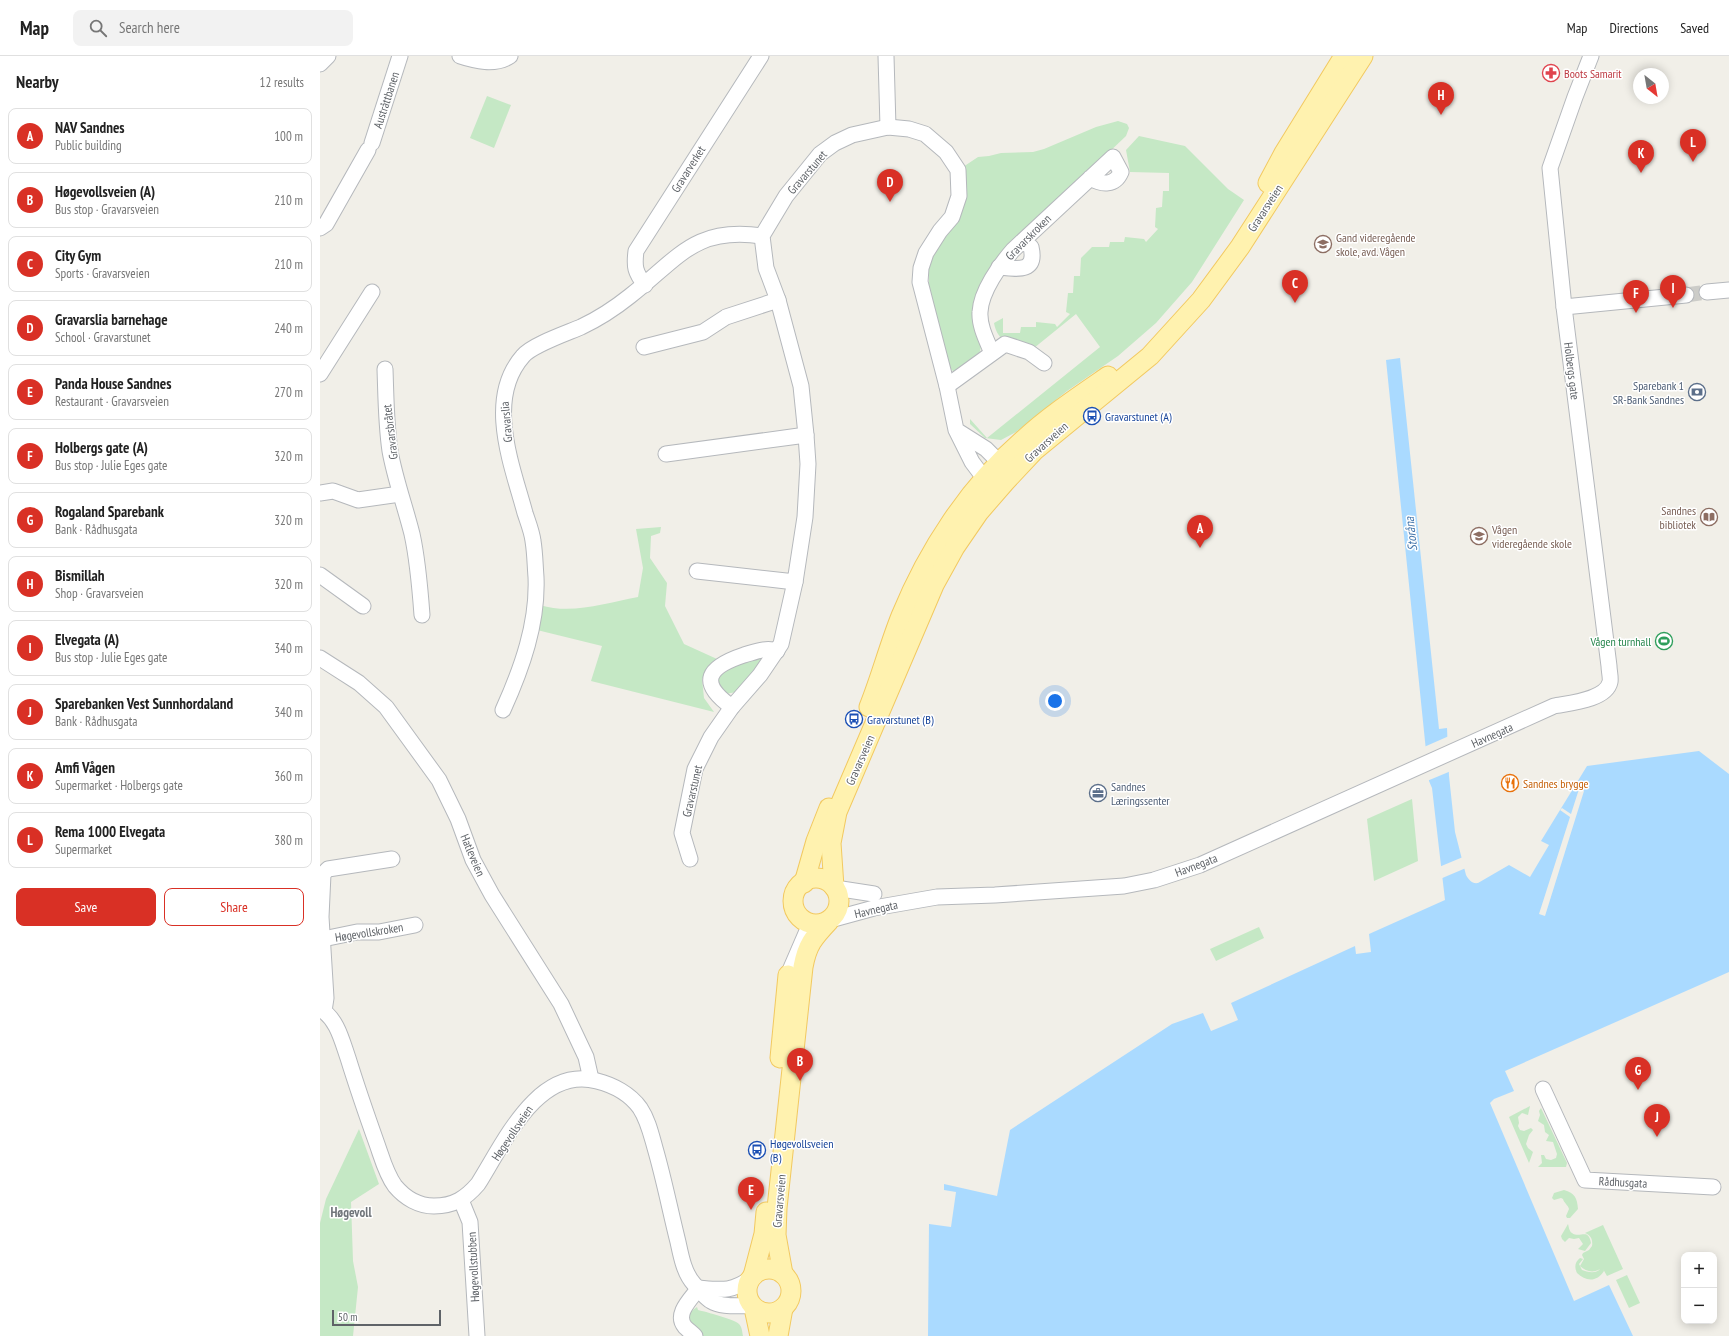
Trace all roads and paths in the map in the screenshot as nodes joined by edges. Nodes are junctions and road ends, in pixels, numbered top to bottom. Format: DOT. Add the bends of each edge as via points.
graph roads {
  1 [pos="328,56"];
  2 [pos="400,56"];
  3 [pos="460,56"];
  4 [pos="510,56"];
  5 [pos="761,56"];
  6 [pos="886,56"];
  7 [pos="1344,56"];
  8 [pos="1363,56"];
  9 [pos="1591,56"];
  10 [pos="320,64"];
  11 [pos="888,127"];
  12 [pos="1113,157"];
  13 [pos="320,228"];
  14 [pos="762,236"];
  15 [pos="1021,243"];
  16 [pos="999,266"];
  17 [pos="644,285"];
  18 [pos="1729,290"];
  19 [pos="372,292"];
  20 [pos="1707,292"];
  21 [pos="1686,295"];
  22 [pos="778,300"];
  23 [pos="1564,307"];
  24 [pos="644,347"];
  25 [pos="992,353"];
  26 [pos="1044,363"];
  27 [pos="385,369"];
  28 [pos="320,374"];
  29 [pos="947,386"];
  30 [pos="956,430"];
  31 [pos="806,436"];
  32 [pos="666,454"];
  33 [pos="999,462"];
  34 [pos="984,478"];
  35 [pos="1005,482"];
  36 [pos="320,492"];
  37 [pos="400,494"];
  38 [pos="697,571"];
  39 [pos="320,575"];
  40 [pos="795,582"];
  41 [pos="363,606"];
  42 [pos="422,616"];
  43 [pos="777,651"];
  44 [pos="320,658"];
  45 [pos="1605,692"];
  46 [pos="732,707"];
  47 [pos="503,710"];
  48 [pos="392,859"];
  49 [pos="690,859"];
  50 [pos="804,883"];
  51 [pos="834,887"];
  52 [pos="874,894"];
  53 [pos="829,921"];
  54 [pos="415,925"];
  55 [pos="323,939"];
  56 [pos="788,975"];
  57 [pos="322,1010"];
  58 [pos="591,1079"];
  59 [pos="1543,1089"];
  60 [pos="1713,1187"];
  61 [pos="461,1200"];
  62 [pos="783,1274"];
  63 [pos="752,1277"];
  64 [pos="699,1288"];
  65 [pos="753,1307"];
  66 [pos="783,1308"];
  67 [pos="477,1336"];
  68 [pos="695,1336"];
  69 [pos="760,1336"];
  70 [pos="778,1336"];
  1 -- 10 [label="street"];
  2 -- 13 [label="street, Austråttbanen" via="370,147 326,224"];
  3 -- 4 [label="street" via="488,62"];
  5 -- 17 [label="street, Gravarverket" via="636,252 634,265"];
  6 -- 11 [label="street"];
  7 -- 33 [label="main road, Gravarsveien" via="1284,153 1235,241 1190,301 1162,331 1124,364 1062,408"];
  8 -- 35 [label="main road, Gravarsveien" via="1240,247 1201,300 1150,356 1061,427"];
  9 -- 23 [label="street, Holbergs gate" via="1550,168"];
  11 -- 14 [label="street, Gravarstunet" via="852,135 835,142 820,154 786,196"];
  11 -- 29 [label="street, Gravarstunet" via="925,134 946,152 958,170 959,196 952,217 926,253 920,282"];
  12 -- 15 [label="street, Gravarskroken"];
  14 -- 17 [label="street, Gravarslia" via="727,234 704,240 683,251"];
  14 -- 22 [label="street, Gravarstunet" via="766,268"];
  15 -- 16 [label="street, Gravarskroken"];
  15 -- 16 [label="street" via="1031,246 1032,259 1029,265 1023,268"];
  16 -- 25 [label="street, Gravarskroken" via="987,287 980,312"];
  17 -- 47 [label="street, Gravarslia" via="622,302 581,326 524,354 506,389 503,410 505,427 514,473 533,541 536,578 534,614 528,642"];
  18 -- 20 [label="street"];
  19 -- 28 [label="street"];
  21 -- 23 [label="street"];
  22 -- 24 [label="street" via="726,316 703,332"];
  22 -- 31 [label="street, Gravarstunet" via="801,386"];
  23 -- 45 [label="street, Holbergs gate" via="1609,666 1610,683"];
  25 -- 26 [label="street" via="1005,344 1028,352"];
  25 -- 29 [label="street"];
  27 -- 37 [label="street, Gravarsbråtet" via="390,452"];
  29 -- 30 [label="street, Gravarstunet"];
  30 -- 33 [label="street" via="986,449"];
  30 -- 34 [label="street, Gravarstunet" via="972,462"];
  31 -- 32 [label="street"];
  31 -- 40 [label="street, Gravarstunet" via="806,517"];
  33 -- 34 [label="main road, Gravarsveien"];
  33 -- 35 [label="street"];
  34 -- 35 [label="street"];
  34 -- 50 [label="main road, Gravarsveien" via="946,529 913,589 816,841"];
  35 -- 51 [label="main road, Gravarsveien" via="979,512 955,547 934,585 849,782 838,812 831,843"];
  36 -- 37 [label="street" via="333,491 358,500"];
  37 -- 42 [label="street, Gravarsbråtet" via="417,561"];
  38 -- 40 [label="street"];
  39 -- 41 [label="street"];
  40 -- 43 [label="street, Gravarstunet"];
  43 -- 46 [label="street, Gravarstunet"];
  43 -- 46 [label="street" via="760,650 730,660 717,668 710,678 710,685 718,696"];
  44 -- 58 [label="street, Hatleveien" via="375,696 386,707 439,780 458,819 473,860 492,895 561,1004 586,1058"];
  45 -- 53 [label="street, Havnegata" via="1597,697 1554,706 1200,865 1154,880 1118,886 937,897 874,908"];
  46 -- 49 [label="street, Gravarstunet" via="711,737 695,769 682,833"];
  48 -- 55 [label="street, Høgevollskroken" via="325,871 321,885"];
  50 -- 51 [label="main road" via="816,879"];
  50 -- 51 [label="main road" via="794,894 794,910 803,920 816,925 835,915 839,901"];
  51 -- 52 [label="street, Havnegata"];
  53 -- 56 [label="street, Havnegata" via="807,931"];
  53 -- 62 [label="main road, Gravarsveien" via="815,935 806,950 802,967 777,1208 776,1235"];
  54 -- 55 [label="street, Høgevollskroken"];
  55 -- 57 [label="street, Høgevollskroken" via="326,998"];
  56 -- 63 [label="main road, Gravarsveien" via="764,1234"];
  57 -- 61 [label="street, Høgevollsveien" via="336,1026 386,1167 396,1186 411,1200 428,1206 450,1205"];
  58 -- 61 [label="street, Høgevollsveien" via="565,1082 540,1094 528,1107 478,1184"];
  58 -- 64 [label="street, Høgevollsveien" via="609,1084 627,1095 639,1107 647,1121 684,1265 694,1284"];
  59 -- 60 [label="street, Rådhusgata" via="1585,1180"];
  61 -- 67 [label="street, Høgevollstubben" via="470,1222"];
  62 -- 63 [label="main road" via="764,1269"];
  62 -- 66 [label="main road" via="788,1279 791,1290"];
  63 -- 64 [label="street" via="731,1289"];
  63 -- 65 [label="main road" via="747,1296"];
  64 -- 65 [label="street, Høgevollsveien" via="711,1301 724,1305"];
  64 -- 68 [label="street" via="681,1315 685,1327"];
  65 -- 66 [label="main road" via="765,1313"];
  65 -- 69 [label="main road"];
  66 -- 70 [label="main road"];
}
